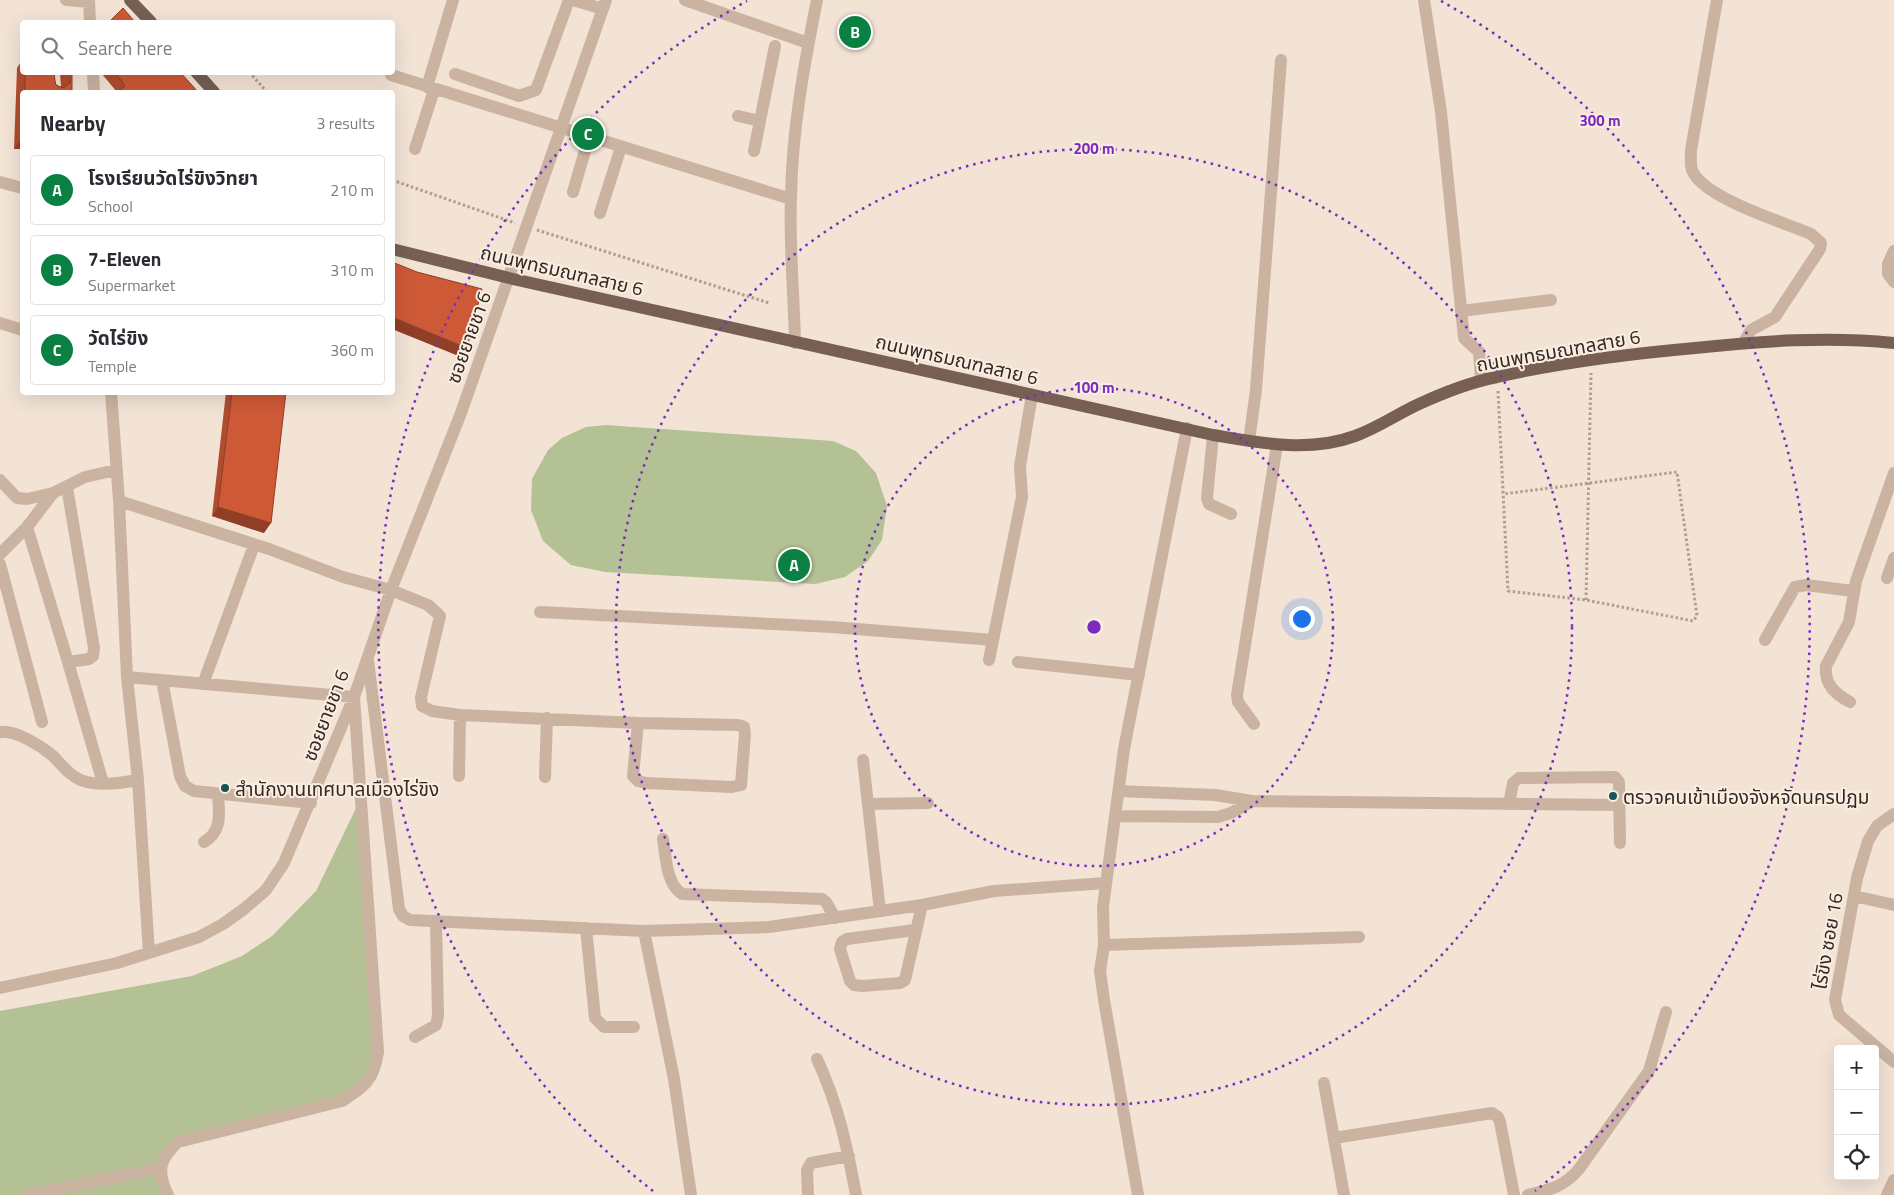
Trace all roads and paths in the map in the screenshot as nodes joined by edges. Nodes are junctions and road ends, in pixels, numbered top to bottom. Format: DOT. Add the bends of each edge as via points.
graph roads {
  1 [pos="66,0"];
  2 [pos="130,0"];
  3 [pos="453,0"];
  4 [pos="569,0"];
  5 [pos="574,0"];
  6 [pos="685,0"];
  7 [pos="817,0"];
  8 [pos="1424,0"];
  9 [pos="1717,0"];
  10 [pos="89,1"];
  11 [pos="605,5"];
  12 [pos="90,20"];
  13 [pos="149,20"];
  14 [pos="808,43"];
  15 [pos="775,46"];
  16 [pos="1282,60"];
  17 [pos="455,74"];
  18 [pos="93,75"];
  19 [pos="199,75"];
  20 [pos="252,75"];
  21 [pos="391,75"];
  22 [pos="430,88"];
  23 [pos="94,90"];
  24 [pos="212,90"];
  25 [pos="265,90"];
  26 [pos="738,116"];
  27 [pos="760,121"];
  28 [pos="562,129"];
  29 [pos="590,137"];
  30 [pos="621,147"];
  31 [pos="415,149"];
  32 [pos="754,151"];
  33 [pos="395,181"];
  34 [pos="0,182"];
  35 [pos="20,187"];
  36 [pos="573,192"];
  37 [pos="791,199"];
  38 [pos="600,214"];
  39 [pos="526,227"];
  40 [pos="395,250"];
  41 [pos="1894,251"];
  42 [pos="509,278"];
  43 [pos="1894,282"];
  44 [pos="1551,300"];
  45 [pos="770,303"];
  46 [pos="1461,311"];
  47 [pos="0,323"];
  48 [pos="20,329"];
  49 [pos="1748,342"];
  50 [pos="795,343"];
  51 [pos="1894,343"];
  52 [pos="1591,360"];
  53 [pos="1497,377"];
  54 [pos="1481,381"];
  55 [pos="111,395"];
  56 [pos="1032,395"];
  57 [pos="1187,428"];
  58 [pos="1213,435"];
  59 [pos="1249,441"];
  60 [pos="1277,445"];
  61 [pos="116,470"];
  62 [pos="1894,473"];
  63 [pos="0,480"];
  64 [pos="1590,483"];
  65 [pos="67,487"];
  66 [pos="53,493"];
  67 [pos="1503,494"];
  68 [pos="119,501"];
  69 [pos="1231,514"];
  70 [pos="27,527"];
  71 [pos="254,545"];
  72 [pos="0,554"];
  73 [pos="1894,558"];
  74 [pos="0,564"];
  75 [pos="1887,578"];
  76 [pos="391,590"];
  77 [pos="4,591"];
  78 [pos="1854,591"];
  79 [pos="1586,600"];
  80 [pos="540,612"];
  81 [pos="993,640"];
  82 [pos="1765,640"];
  83 [pos="367,655"];
  84 [pos="989,660"];
  85 [pos="68,662"];
  86 [pos="1018,662"];
  87 [pos="1139,675"];
  88 [pos="127,677"];
  89 [pos="162,680"];
  90 [pos="203,684"];
  91 [pos="354,697"];
  92 [pos="1850,702"];
  93 [pos="460,715"];
  94 [pos="547,718"];
  95 [pos="42,722"];
  96 [pos="638,723"];
  97 [pos="1254,724"];
  98 [pos="0,732"];
  99 [pos="863,760"];
  100 [pos="459,776"];
  101 [pos="545,777"];
  102 [pos="138,780"];
  103 [pos="103,783"];
  104 [pos="1118,791"];
  105 [pos="218,794"];
  106 [pos="1252,801"];
  107 [pos="311,803"];
  108 [pos="928,803"];
  109 [pos="868,804"];
  110 [pos="1509,804"];
  111 [pos="1620,805"];
  112 [pos="1894,814"];
  113 [pos="1116,816"];
  114 [pos="662,839"];
  115 [pos="204,842"];
  116 [pos="1620,843"];
  117 [pos="1105,883"];
  118 [pos="1854,896"];
  119 [pos="922,905"];
  120 [pos="1894,905"];
  121 [pos="880,911"];
  122 [pos="835,918"];
  123 [pos="436,921"];
  124 [pos="586,928"];
  125 [pos="915,930"];
  126 [pos="644,931"];
  127 [pos="1359,937"];
  128 [pos="1104,945"];
  129 [pos="149,953"];
  130 [pos="0,988"];
  131 [pos="1666,1012"];
  132 [pos="634,1027"];
  133 [pos="415,1037"];
  134 [pos="817,1059"];
  135 [pos="1894,1062"];
  136 [pos="1324,1083"];
  137 [pos="1334,1138"];
  138 [pos="849,1156"];
  139 [pos="161,1168"];
  140 [pos="1894,1180"];
  141 [pos="27,1195"];
  142 [pos="168,1195"];
  143 [pos="691,1195"];
  144 [pos="808,1195"];
  145 [pos="856,1195"];
  146 [pos="1138,1195"];
  147 [pos="1344,1195"];
  148 [pos="1514,1195"];
  149 [pos="1528,1195"];
  150 [pos="1887,1195"];
  1 -- 10 [label="street"];
  2 -- 13 [label="main road"];
  3 -- 22 [label="street"];
  4 -- 17 [label="street" via="536,90 519,96"];
  5 -- 11 [label="street"];
  6 -- 14 [label="street"];
  7 -- 14 [label="street"];
  8 -- 46 [label="street" via="1441,112"];
  9 -- 49 [label="street" via="1691,150 1692,169 1700,182 1718,196 1811,234 1821,243 1776,317 1751,330"];
  10 -- 12 [label="street"];
  11 -- 28 [label="street, ซอยยายชา 6"];
  14 -- 37 [label="street" via="795,133"];
  15 -- 27 [label="street"];
  16 -- 59 [label="street" via="1256,390"];
  18 -- 23 [label="street"];
  19 -- 24 [label="main road"];
  20 -- 25 [label="path"];
  21 -- 22 [label="street"];
  22 -- 28 [label="street"];
  22 -- 31 [label="street"];
  26 -- 27 [label="street"];
  27 -- 32 [label="street"];
  28 -- 29 [label="street"];
  28 -- 39 [label="street, ซอยยายชา 6"];
  29 -- 30 [label="street"];
  29 -- 36 [label="street"];
  30 -- 37 [label="street"];
  30 -- 38 [label="street"];
  33 -- 39 [label="path"];
  34 -- 35 [label="street"];
  37 -- 50 [label="street"];
  39 -- 42 [label="street, ซอยยายชา 6"];
  39 -- 45 [label="path"];
  40 -- 42 [label="main road, ถนนพุทธมณฑลสาย 6"];
  41 -- 43 [label="street" via="1888,264 1888,274"];
  42 -- 50 [label="main road, ถนนพุทธมณฑลสาย 6"];
  42 -- 76 [label="street, ซอยยายชา 6" via="461,413"];
  44 -- 46 [label="street"];
  46 -- 54 [label="street" via="1464,338 1478,352"];
  47 -- 48 [label="street"];
  49 -- 51 [label="main road, ถนนพุทธมณฑลสาย 6"];
  49 -- 52 [label="main road, ถนนพุทธมณฑลสาย 6"];
  50 -- 56 [label="main road, ถนนพุทธมณฑลสาย 6"];
  52 -- 53 [label="main road, ถนนพุทธมณฑลสาย 6"];
  52 -- 64 [label="path"];
  53 -- 54 [label="main road, ถนนพุทธมณฑลสาย 6"];
  53 -- 67 [label="path"];
  54 -- 60 [label="main road, ถนนพุทธมณฑลสาย 6" via="1418,404 1353,437 1305,446"];
  55 -- 61 [label="street"];
  56 -- 57 [label="main road, ถนนพุทธมณฑลสาย 6"];
  56 -- 81 [label="street" via="1020,466 1022,497"];
  57 -- 58 [label="main road, ถนนพุทธมณฑลสาย 6"];
  57 -- 87 [label="street"];
  58 -- 59 [label="main road, ถนนพุทธมณฑลสาย 6"];
  58 -- 69 [label="street" via="1207,498 1209,504"];
  59 -- 60 [label="main road, ถนนพุทธมณฑลสาย 6"];
  60 -- 97 [label="street" via="1237,695 1238,702"];
  61 -- 65 [label="street" via="85,477"];
  61 -- 68 [label="street"];
  62 -- 78 [label="street"];
  63 -- 66 [label="street" via="17,498"];
  64 -- 67 [label="path"];
  64 -- 79 [label="path"];
  64 -- 79 [label="path" via="1677,472 1697,616 1693,621"];
  65 -- 66 [label="street"];
  65 -- 85 [label="street" via="94,648 89,659"];
  66 -- 70 [label="street"];
  67 -- 79 [label="path" via="1508,591"];
  68 -- 71 [label="street"];
  68 -- 88 [label="street"];
  70 -- 72 [label="street"];
  70 -- 85 [label="street"];
  71 -- 76 [label="street" via="343,577"];
  71 -- 90 [label="street"];
  73 -- 75 [label="street"];
  74 -- 77 [label="street"];
  76 -- 83 [label="street, ซอยยายชา 6"];
  76 -- 93 [label="street" via="428,605 440,616 421,697 422,706 432,711"];
  77 -- 95 [label="street"];
  78 -- 82 [label="street" via="1806,585 1795,588"];
  78 -- 92 [label="street" via="1849,622 1835,645 1825,674 1836,695"];
  80 -- 81 [label="street" via="832,627"];
  81 -- 84 [label="street"];
  83 -- 91 [label="street, ซอยยายชา 6"];
  83 -- 123 [label="street" via="399,909 410,920"];
  85 -- 103 [label="street"];
  86 -- 87 [label="street"];
  87 -- 104 [label="street"];
  88 -- 89 [label="street"];
  88 -- 102 [label="street"];
  89 -- 90 [label="street"];
  89 -- 105 [label="street" via="180,776 185,786 194,791"];
  90 -- 91 [label="street"];
  91 -- 107 [label="street, ซอยยายชา 6"];
  91 -- 139 [label="street" via="378,1052 375,1071 362,1088 342,1101 178,1142 164,1155"];
  93 -- 94 [label="street"];
  93 -- 100 [label="street"];
  94 -- 96 [label="street"];
  94 -- 101 [label="street"];
  96 -- 96 [label="street" via="633,776 638,781 732,787 741,784 744,728 738,725"];
  98 -- 103 [label="street" via="20,737 51,755 72,775 86,782"];
  99 -- 109 [label="street"];
  102 -- 103 [label="street"];
  102 -- 129 [label="street"];
  104 -- 106 [label="street" via="1215,794"];
  104 -- 113 [label="street"];
  105 -- 107 [label="street"];
  105 -- 115 [label="street" via="218,828 213,837"];
  106 -- 110 [label="street"];
  106 -- 113 [label="street" via="1218,817"];
  107 -- 129 [label="street, ซอยยายชา 6" via="284,863 266,890 223,924 199,937"];
  108 -- 109 [label="street"];
  109 -- 121 [label="street"];
  110 -- 111 [label="street"];
  110 -- 111 [label="street" via="1513,783 1519,778 1615,777 1619,782"];
  111 -- 116 [label="street"];
  112 -- 118 [label="street, ไร่ขิง ซอย 16" via="1877,826 1868,841"];
  113 -- 117 [label="street"];
  114 -- 122 [label="street" via="671,881 682,894 822,899"];
  117 -- 119 [label="street" via="994,891"];
  117 -- 128 [label="street"];
  118 -- 120 [label="street"];
  118 -- 135 [label="street, ไร่ขิง ซอย 16" via="1835,1005 1839,1015"];
  119 -- 121 [label="street"];
  119 -- 125 [label="street"];
  121 -- 122 [label="street"];
  122 -- 126 [label="street" via="770,927"];
  123 -- 124 [label="street"];
  123 -- 133 [label="street" via="438,1016 436,1025"];
  124 -- 126 [label="street"];
  124 -- 132 [label="street" via="595,1018 604,1027"];
  125 -- 125 [label="street" via="847,938 842,942 840,948 854,985 905,980"];
  126 -- 143 [label="street" via="674,1079"];
  127 -- 128 [label="street"];
  128 -- 146 [label="street" via="1100,971"];
  129 -- 130 [label="street, ซอยยายชา 6"];
  131 -- 149 [label="street" via="1649,1071 1579,1169 1558,1188"];
  134 -- 138 [label="street" via="832,1092"];
  136 -- 137 [label="street"];
  137 -- 147 [label="street"];
  137 -- 148 [label="street" via="1492,1113 1500,1122"];
  138 -- 144 [label="street" via="811,1163 807,1170"];
  138 -- 145 [label="street"];
  139 -- 141 [label="street"];
  139 -- 142 [label="street"];
  140 -- 150 [label="street"];
}
